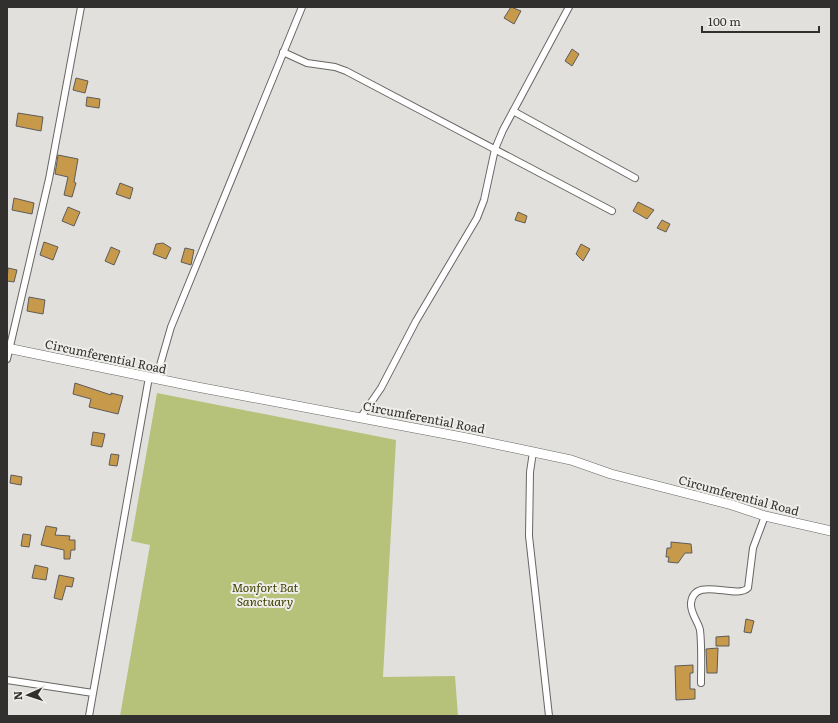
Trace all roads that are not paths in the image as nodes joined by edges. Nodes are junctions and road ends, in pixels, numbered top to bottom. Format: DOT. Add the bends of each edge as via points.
graph roads {
  1 [pos="81,7"];
  2 [pos="302,7"];
  3 [pos="569,7"];
  4 [pos="283,52"];
  5 [pos="513,111"];
  6 [pos="495,149"];
  7 [pos="635,178"];
  8 [pos="612,211"];
  9 [pos="9,348"];
  10 [pos="7,359"];
  11 [pos="152,378"];
  12 [pos="361,417"];
  13 [pos="533,452"];
  14 [pos="765,516"];
  15 [pos="831,531"];
  16 [pos="7,680"];
  17 [pos="701,683"];
  18 [pos="93,693"];
  19 [pos="89,716"];
  20 [pos="549,716"];
  1 -- 9 [label="street" via="49,179"];
  2 -- 4 [label="street"];
  3 -- 5 [label="street"];
  4 -- 6 [label="street" via="307,63 346,71"];
  4 -- 11 [label="street"];
  5 -- 6 [label="street"];
  5 -- 7 [label="street"];
  6 -- 8 [label="street"];
  6 -- 12 [label="street" via="484,200 477,218 416,321 381,388"];
  9 -- 10 [label="street"];
  9 -- 11 [label="main road, Circumferential Road"];
  11 -- 12 [label="main road, Circumferential Road"];
  11 -- 18 [label="street"];
  12 -- 13 [label="main road, Circumferential Road"];
  13 -- 14 [label="main road, Circumferential Road" via="571,460 611,474"];
  13 -- 20 [label="street" via="530,472 529,536"];
  14 -- 15 [label="main road, Circumferential Road"];
  14 -- 17 [label="street" via="753,548 748,588 743,592 705,589 698,592 692,601 691,607 700,630"];
  16 -- 18 [label="street"];
  18 -- 19 [label="street"];
}
